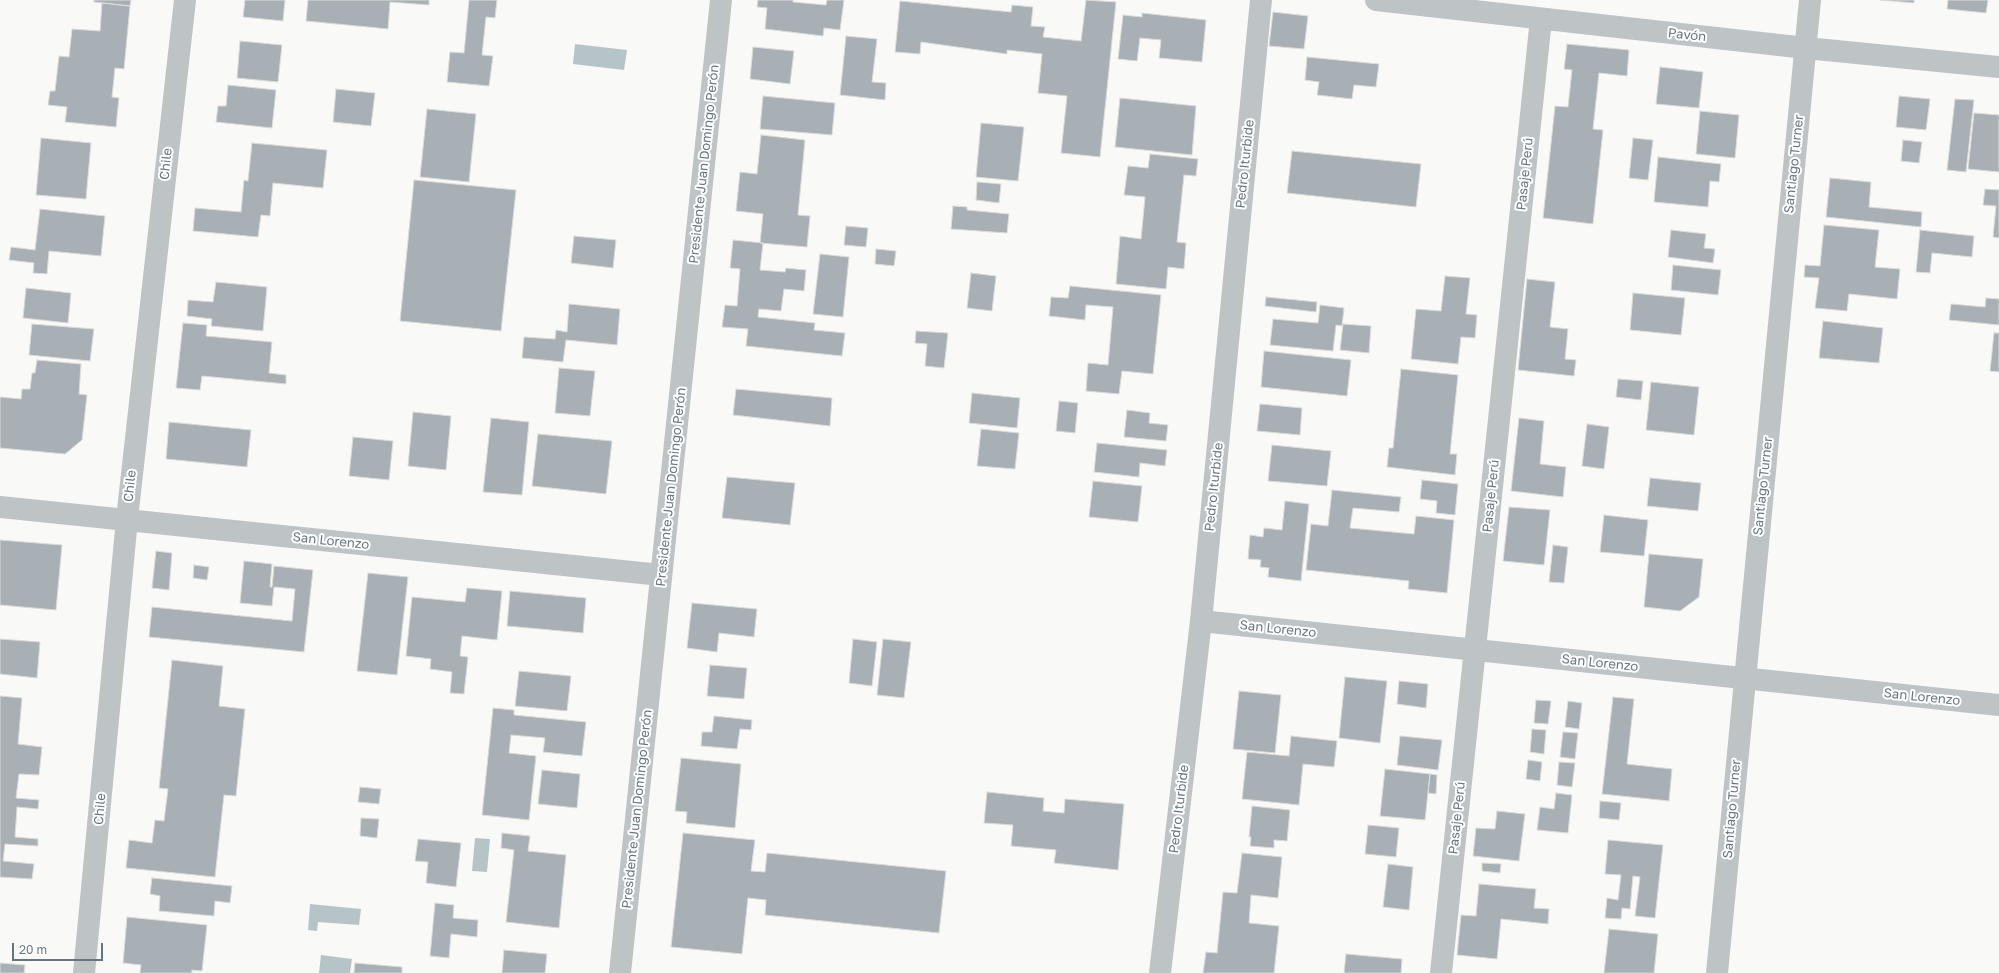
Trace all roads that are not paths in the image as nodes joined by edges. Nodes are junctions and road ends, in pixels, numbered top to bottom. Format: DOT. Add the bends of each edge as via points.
graph roads {
  1 [pos="185,0"];
  2 [pos="721,0"];
  3 [pos="1261,0"];
  4 [pos="1376,0"];
  5 [pos="1810,0"];
  6 [pos="1541,18"];
  7 [pos="1806,48"];
  8 [pos="1999,67"];
  9 [pos="0,507"];
  10 [pos="126,519"];
  11 [pos="661,575"];
  12 [pos="1201,621"];
  13 [pos="1475,650"];
  14 [pos="1744,679"];
  15 [pos="1999,705"];
  16 [pos="84,973"];
  17 [pos="620,973"];
  18 [pos="1160,973"];
  19 [pos="1441,973"];
  20 [pos="1717,973"];
  1 -- 10 [label="street, Chile"];
  2 -- 11 [label="street, Presidente Juan Domingo Perón"];
  3 -- 12 [label="street, Pedro Iturbide"];
  4 -- 6 [label="street, Pavón"];
  5 -- 7 [label="street, Santiago Turner"];
  6 -- 7 [label="street, Pavón"];
  6 -- 13 [label="street, Pasaje Perú"];
  7 -- 8 [label="street, Pavón"];
  7 -- 14 [label="street, Santiago Turner"];
  9 -- 10 [label="street, San Lorenzo"];
  10 -- 11 [label="street, San Lorenzo"];
  10 -- 16 [label="street, Chile"];
  11 -- 17 [label="street, Presidente Juan Domingo Perón"];
  12 -- 13 [label="street, San Lorenzo"];
  12 -- 18 [label="street, Pedro Iturbide"];
  13 -- 14 [label="street, San Lorenzo"];
  13 -- 19 [label="street, Pasaje Perú"];
  14 -- 15 [label="street, San Lorenzo"];
  14 -- 20 [label="street, Santiago Turner"];
}
